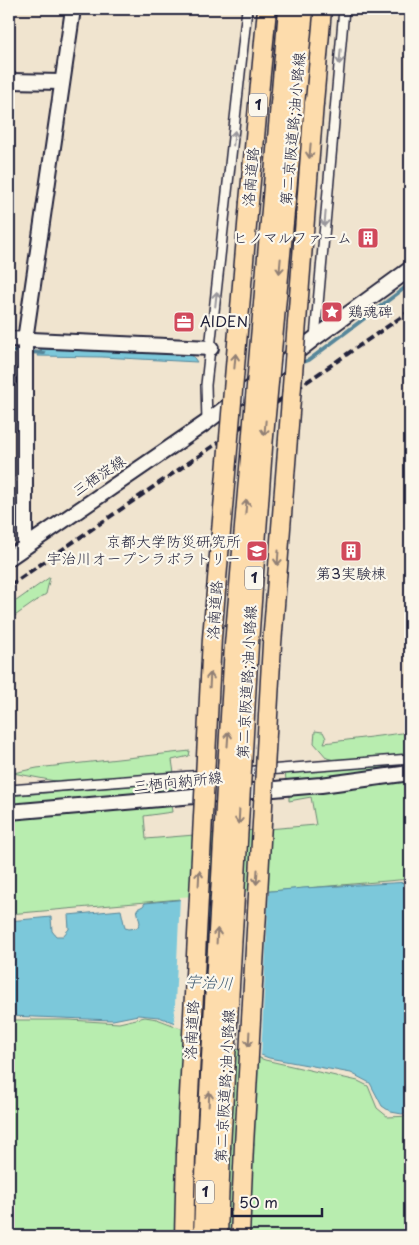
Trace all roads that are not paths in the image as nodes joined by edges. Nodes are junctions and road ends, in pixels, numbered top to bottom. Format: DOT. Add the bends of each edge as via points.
graph roads {
  1 [pos="73,9"];
  2 [pos="247,9"];
  3 [pos="267,9"];
  4 [pos="288,9"];
  5 [pos="304,9"];
  6 [pos="322,9"];
  7 [pos="344,9"];
  8 [pos="9,81"];
  9 [pos="62,82"];
  10 [pos="410,269"];
  11 [pos="315,338"];
  12 [pos="9,339"];
  13 [pos="25,340"];
  14 [pos="211,348"];
  15 [pos="207,422"];
  16 [pos="25,546"];
  17 [pos="9,558"];
  18 [pos="410,759"];
  19 [pos="410,773"];
  20 [pos="9,790"];
  21 [pos="9,812"];
  22 [pos="184,1236"];
  23 [pos="203,1236"];
  24 [pos="218,1236"];
  25 [pos="240,1236"];
  1 -- 9 [label="street"];
  14 -- 2 [label="street, one-way"];
  22 -- 3 [label="highway, 洛南道路 / 1, one-way, bridge" via="212,638"];
  23 -- 4 [label="highway, 第二京阪道路;油小路線 / 1, one-way, bridge" via="234,645"];
  5 -- 24 [label="highway, 第二京阪道路;油小路線 / 1, one-way, bridge" via="263,447 249,644"];
  6 -- 25 [label="highway, 1, one-way, bridge" via="272,644"];
  7 -- 11 [label="street, one-way"];
  8 -- 9 [label="street"];
  9 -- 13 [label="street"];
  10 -- 11 [label="street, 三栖淀線"];
  11 -- 15 [label="street, 三栖淀線"];
  12 -- 13 [label="street"];
  13 -- 14 [label="street"];
  13 -- 16 [label="street"];
  14 -- 15 [label="street" via="206,385"];
  15 -- 16 [label="street, 三栖淀線"];
  16 -- 17 [label="street, 三栖淀線"];
  18 -- 20 [label="street"];
  19 -- 21 [label="street, 三栖向納所線" via="321,785"];
}
